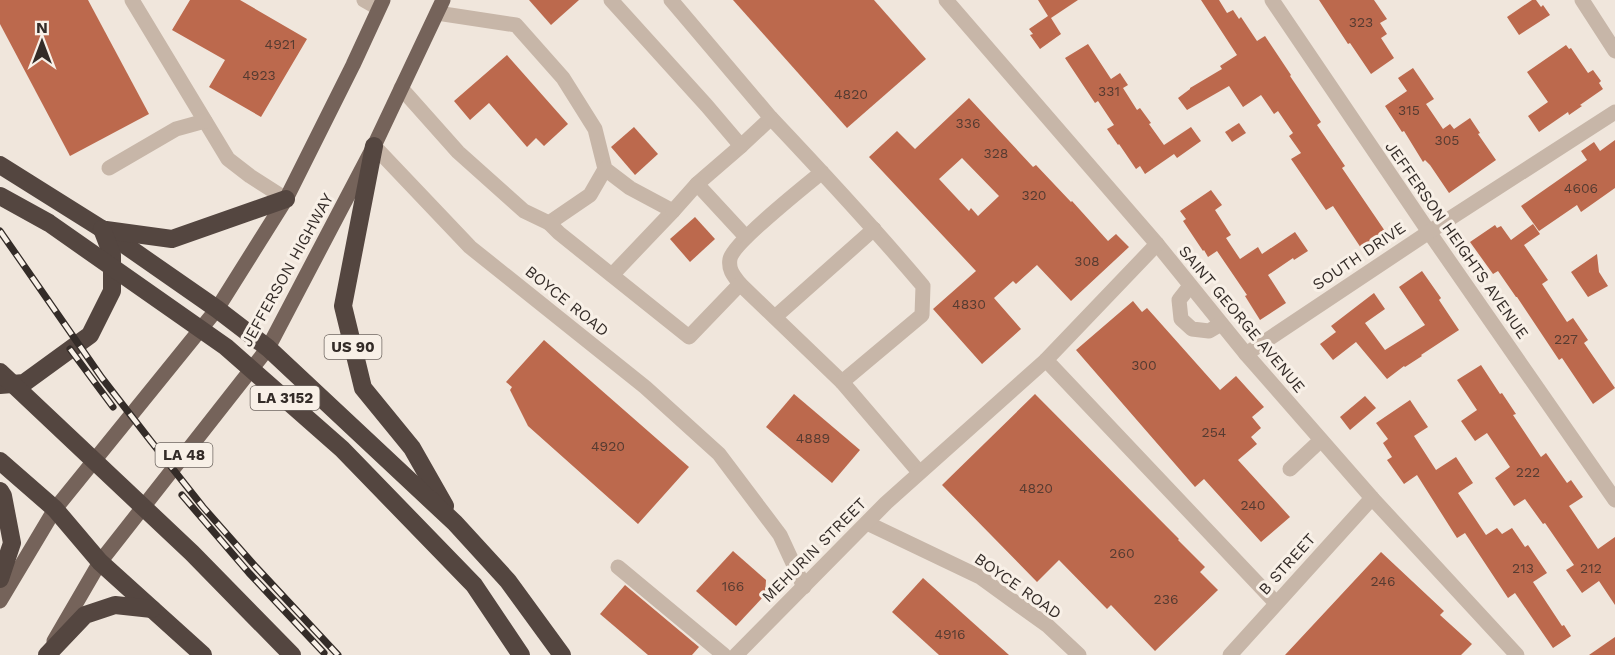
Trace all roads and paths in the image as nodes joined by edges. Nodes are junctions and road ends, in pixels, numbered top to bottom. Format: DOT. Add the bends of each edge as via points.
graph roads {
  1 [pos="132,0"];
  2 [pos="364,0"];
  3 [pos="611,0"];
  4 [pos="671,0"];
  5 [pos="946,0"];
  6 [pos="1272,0"];
  7 [pos="1582,0"];
  8 [pos="381,4"];
  9 [pos="440,6"];
  10 [pos="1615,51"];
  11 [pos="401,88"];
  12 [pos="1615,112"];
  13 [pos="771,118"];
  14 [pos="205,121"];
  15 [pos="374,146"];
  16 [pos="741,146"];
  17 [pos="0,165"];
  18 [pos="109,168"];
  19 [pos="605,169"];
  20 [pos="822,172"];
  21 [pos="698,184"];
  22 [pos="0,196"];
  23 [pos="286,199"];
  24 [pos="673,210"];
  25 [pos="549,223"];
  26 [pos="102,229"];
  27 [pos="874,229"];
  28 [pos="1429,232"];
  29 [pos="746,237"];
  30 [pos="1156,244"];
  31 [pos="612,275"];
  32 [pos="740,285"];
  33 [pos="1190,286"];
  34 [pos="217,309"];
  35 [pos="775,317"];
  36 [pos="1221,324"];
  37 [pos="268,348"];
  38 [pos="1245,354"];
  39 [pos="1046,360"];
  40 [pos="0,372"];
  41 [pos="842,382"];
  42 [pos="0,385"];
  43 [pos="1321,440"];
  44 [pos="0,461"];
  45 [pos="1290,469"];
  46 [pos="919,472"];
  47 [pos="0,491"];
  48 [pos="1372,498"];
  49 [pos="1615,500"];
  50 [pos="55,509"];
  51 [pos="867,522"];
  52 [pos="454,523"];
  53 [pos="100,562"];
  54 [pos="618,567"];
  55 [pos="0,579"];
  56 [pos="804,586"];
  57 [pos="0,601"];
  58 [pos="1276,603"];
  59 [pos="152,609"];
  60 [pos="47,655"];
  61 [pos="203,655"];
  62 [pos="292,655"];
  63 [pos="521,655"];
  64 [pos="562,655"];
  65 [pos="724,655"];
  66 [pos="736,655"];
  67 [pos="1079,655"];
  68 [pos="1230,655"];
  69 [pos="1517,655"];
  1 -- 14 [label="street"];
  2 -- 8 [label="street"];
  3 -- 16 [label="street"];
  4 -- 13 [label="street"];
  5 -- 30 [label="street, SAINT GEORGE AVENUE"];
  6 -- 28 [label="street, JEFFERSON HEIGHTS AVENUE"];
  7 -- 10 [label="street"];
  8 -- 23 [label="main road"];
  9 -- 11 [label="main road, JEFFERSON HIGHWAY / US 90"];
  9 -- 19 [label="street" via="516,25 563,78 595,129"];
  11 -- 15 [label="main road, JEFFERSON HIGHWAY / US 90"];
  11 -- 25 [label="street" via="458,152 524,210"];
  12 -- 28 [label="street, SOUTH DRIVE"];
  13 -- 16 [label="street"];
  13 -- 20 [label="street"];
  14 -- 18 [label="street" via="176,129"];
  14 -- 23 [label="street" via="228,159"];
  15 -- 37 [label="main road, JEFFERSON HIGHWAY / LA 48"];
  15 -- 52 [label="highway, US 90" via="343,306 363,388 412,448"];
  15 -- 56 [label="street, BOYCE ROAD" via="471,247 645,387 719,454 780,535"];
  16 -- 21 [label="street"];
  17 -- 26 [label="highway"];
  19 -- 24 [label="street" via="630,188"];
  19 -- 25 [label="street" via="590,195"];
  20 -- 27 [label="street"];
  20 -- 29 [label="street"];
  21 -- 24 [label="street"];
  21 -- 29 [label="street"];
  22 -- 63 [label="highway, LA 3152, bridge" via="49,224 226,347 342,448 474,585"];
  23 -- 26 [label="highway" via="172,239"];
  23 -- 34 [label="main road"];
  24 -- 31 [label="street"];
  25 -- 31 [label="street"];
  26 -- 34 [label="highway"];
  26 -- 42 [label="highway" via="112,255 112,291 90,335 24,383"];
  27 -- 35 [label="street"];
  27 -- 41 [label="street" via="923,286 922,315"];
  28 -- 38 [label="street, SOUTH DRIVE"];
  28 -- 49 [label="street, JEFFERSON HEIGHTS AVENUE"];
  29 -- 32 [label="street" via="730,256 729,268"];
  30 -- 33 [label="street, SAINT GEORGE AVENUE"];
  30 -- 39 [label="street, MEHURIN STREET"];
  31 -- 32 [label="street" via="690,338"];
  32 -- 35 [label="street"];
  33 -- 36 [label="street, SAINT GEORGE AVENUE"];
  33 -- 36 [label="street" via="1179,300 1181,319 1192,329 1209,331"];
  34 -- 37 [label="highway"];
  34 -- 50 [label="main road"];
  35 -- 41 [label="street"];
  36 -- 38 [label="street, SAINT GEORGE AVENUE"];
  37 -- 52 [label="highway"];
  37 -- 53 [label="main road, JEFFERSON HIGHWAY / LA 48"];
  38 -- 43 [label="street, SAINT GEORGE AVENUE"];
  39 -- 46 [label="street, MEHURIN STREET"];
  39 -- 58 [label="street"];
  40 -- 62 [label="highway, bridge" via="192,553"];
  41 -- 46 [label="street"];
  43 -- 45 [label="street"];
  43 -- 48 [label="street, SAINT GEORGE AVENUE"];
  44 -- 50 [label="highway"];
  46 -- 51 [label="street, MEHURIN STREET"];
  47 -- 55 [label="highway" via="12,543"];
  48 -- 58 [label="street, B STREET"];
  48 -- 69 [label="street, SAINT GEORGE AVENUE"];
  50 -- 53 [label="highway"];
  50 -- 57 [label="main road"];
  51 -- 56 [label="street, MEHURIN STREET"];
  51 -- 67 [label="street, BOYCE ROAD" via="980,577 1048,626"];
  52 -- 64 [label="highway, US 90" via="508,581"];
  53 -- 59 [label="highway"];
  53 -- 60 [label="main road, JEFFERSON HIGHWAY / LA 48"];
  54 -- 65 [label="street"];
  56 -- 66 [label="street, MEHURIN STREET"];
  58 -- 68 [label="street, B STREET"];
  59 -- 60 [label="highway" via="115,605 86,615"];
  59 -- 61 [label="highway"];
}
